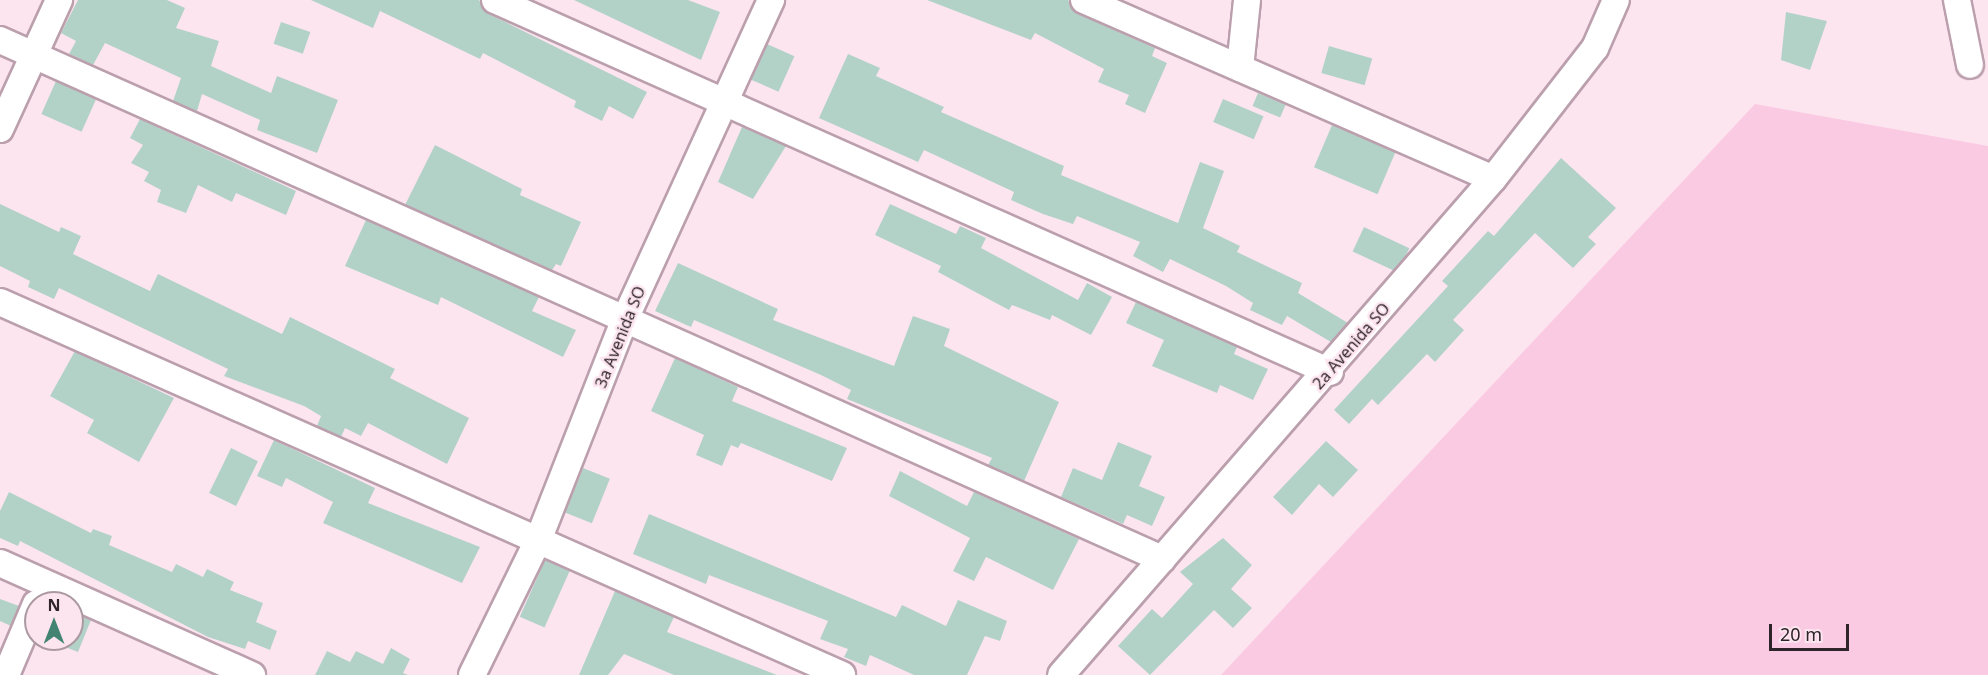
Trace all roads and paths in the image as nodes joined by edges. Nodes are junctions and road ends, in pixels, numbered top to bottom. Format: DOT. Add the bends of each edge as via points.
graph roads {
  1 [pos="59,0"];
  2 [pos="495,0"];
  3 [pos="771,0"];
  4 [pos="1084,0"];
  5 [pos="1247,0"];
  6 [pos="1616,0"];
  7 [pos="1958,0"];
  8 [pos="0,40"];
  9 [pos="34,56"];
  10 [pos="1970,65"];
  11 [pos="1240,68"];
  12 [pos="727,102"];
  13 [pos="0,129"];
  14 [pos="1493,179"];
  15 [pos="0,302"];
  16 [pos="625,319"];
  17 [pos="1330,372"];
  18 [pos="539,538"];
  19 [pos="1162,559"];
  20 [pos="0,562"];
  21 [pos="32,591"];
  22 [pos="84,614"];
  23 [pos="24,632"];
  24 [pos="247,674"];
  25 [pos="6,675"];
  26 [pos="472,675"];
  27 [pos="842,675"];
  28 [pos="1061,675"];
  1 -- 9 [label="street"];
  2 -- 12 [label="street"];
  3 -- 12 [label="street, 3a Avenida SO"];
  4 -- 11 [label="street"];
  5 -- 11 [label="street"];
  6 -- 14 [label="street, 2a Avenida SO" via="1595,48"];
  7 -- 10 [label="street"];
  8 -- 9 [label="street"];
  9 -- 13 [label="street"];
  9 -- 16 [label="street"];
  11 -- 14 [label="street"];
  12 -- 16 [label="street, 3a Avenida SO"];
  12 -- 17 [label="street"];
  14 -- 17 [label="street, 2a Avenida SO"];
  15 -- 18 [label="street"];
  16 -- 18 [label="street, 3a Avenida SO"];
  16 -- 19 [label="street"];
  17 -- 19 [label="street, 2a Avenida SO"];
  18 -- 26 [label="street, 3a Avenida SO"];
  18 -- 27 [label="street" via="598,570"];
  19 -- 28 [label="street, 2a Avenida SO"];
  20 -- 21 [label="street"];
  22 -- 24 [label="street"];
  23 -- 25 [label="street"];
}
